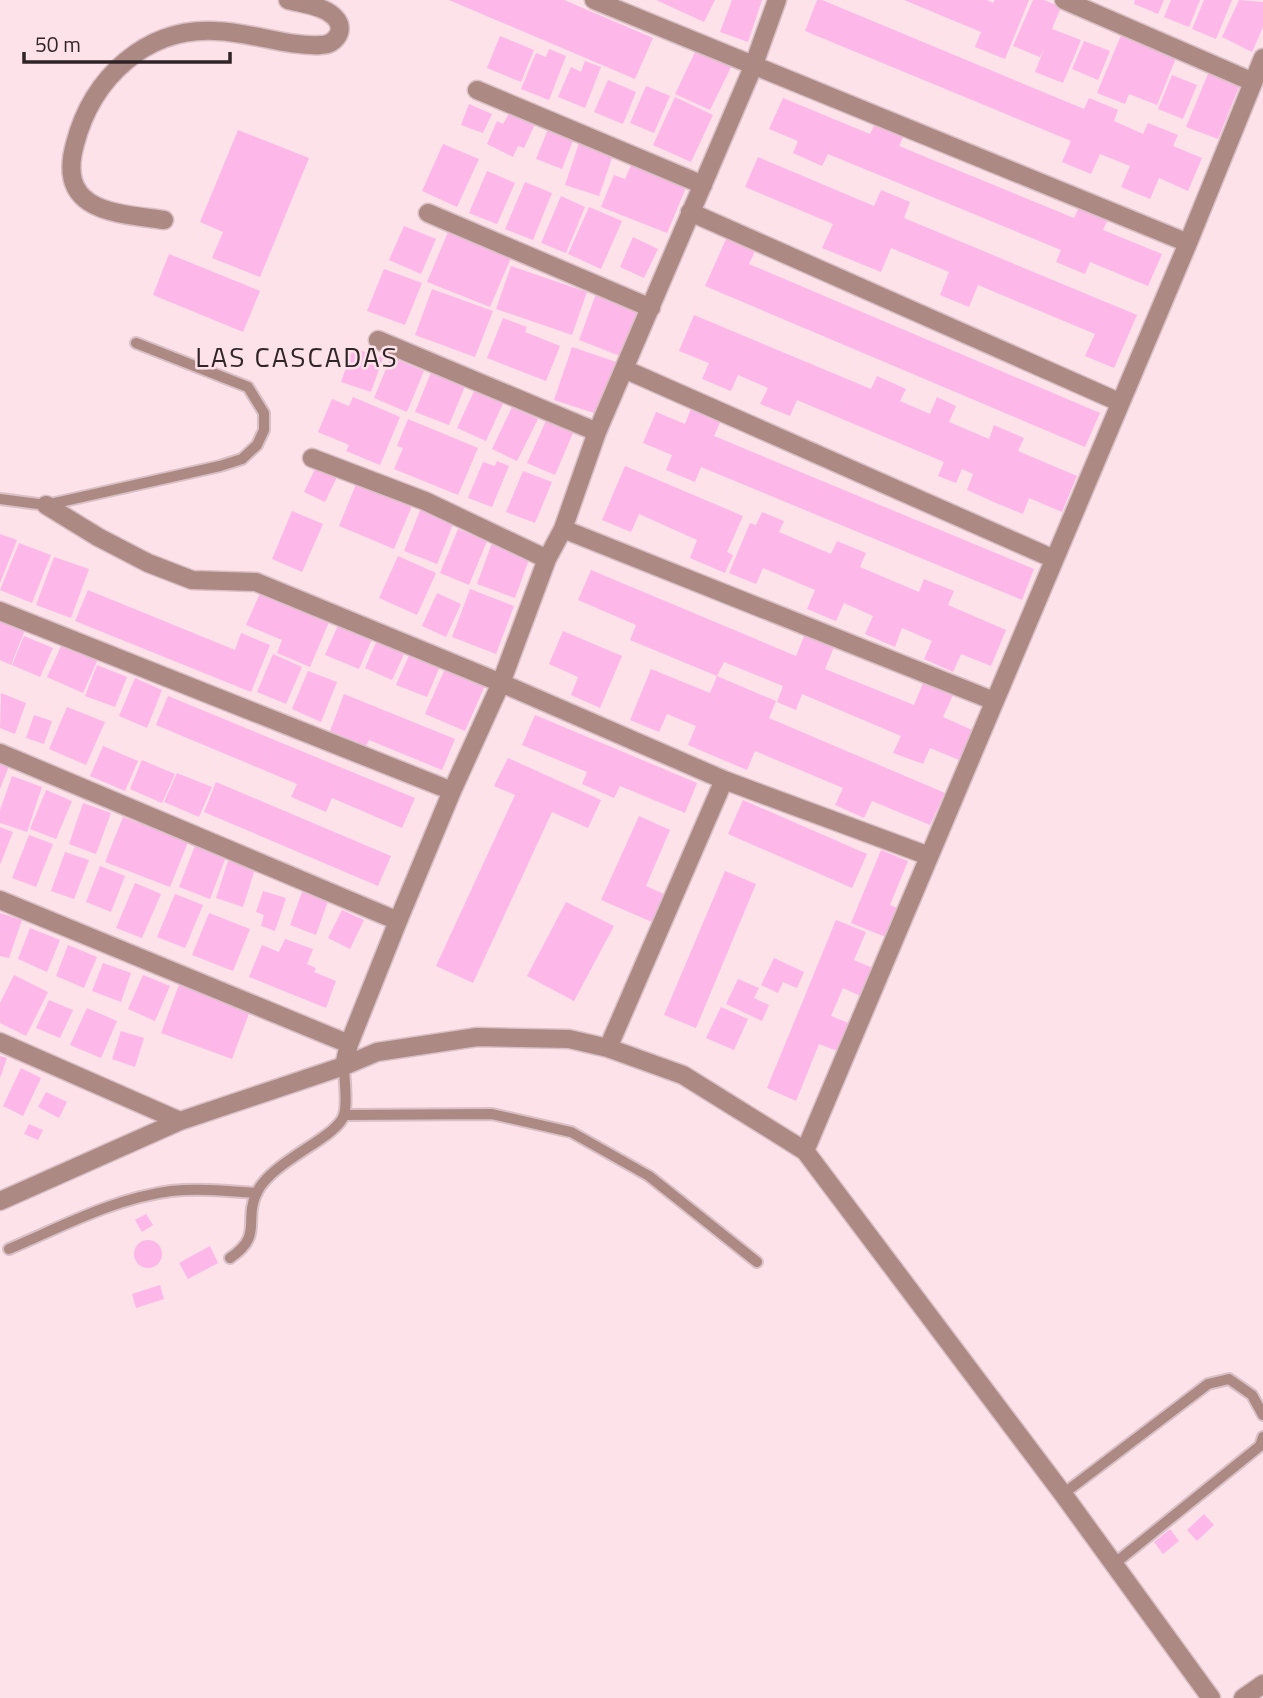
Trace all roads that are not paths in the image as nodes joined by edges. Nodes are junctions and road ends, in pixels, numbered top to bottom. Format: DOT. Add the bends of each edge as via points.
graph roads {
  1 [pos="288,0"];
  2 [pos="594,0"];
  3 [pos="777,0"];
  4 [pos="1064,0"];
  5 [pos="1263,58"];
  6 [pos="753,67"];
  7 [pos="1253,82"];
  8 [pos="477,90"];
  9 [pos="702,185"];
  10 [pos="690,212"];
  11 [pos="428,213"];
  12 [pos="164,220"];
  13 [pos="1188,243"];
  14 [pos="651,308"];
  15 [pos="378,341"];
  16 [pos="136,343"];
  17 [pos="624,369"];
  18 [pos="1119,402"];
  19 [pos="597,432"];
  20 [pos="312,458"];
  21 [pos="0,499"];
  22 [pos="46,505"];
  23 [pos="563,529"];
  24 [pos="547,559"];
  25 [pos="1054,559"];
  26 [pos="0,611"];
  27 [pos="501,682"];
  28 [pos="994,701"];
  29 [pos="0,753"];
  30 [pos="724,780"];
  31 [pos="452,791"];
  32 [pos="929,856"];
  33 [pos="0,900"];
  34 [pos="398,921"];
  35 [pos="0,1042"];
  36 [pos="349,1044"];
  37 [pos="608,1048"];
  38 [pos="344,1066"];
  39 [pos="344,1115"];
  40 [pos="180,1121"];
  41 [pos="805,1151"];
  42 [pos="257,1193"];
  43 [pos="2,1198"];
  44 [pos="9,1249"];
  45 [pos="230,1258"];
  46 [pos="757,1262"];
  47 [pos="1263,1415"];
  48 [pos="1263,1437"];
  49 [pos="1063,1494"];
  50 [pos="1114,1564"];
  51 [pos="1263,1684"];
  52 [pos="1212,1698"];
  53 [pos="1243,1698"];
  1 -- 12 [label="street" via="330,13 340,30 335,39 321,46 217,30 160,38 109,77 89,105 69,169 75,187 89,202 108,212"];
  2 -- 6 [label="street"];
  3 -- 6 [label="street"];
  4 -- 7 [label="street"];
  5 -- 7 [label="street"];
  6 -- 9 [label="street"];
  6 -- 13 [label="street"];
  7 -- 13 [label="street"];
  8 -- 9 [label="street"];
  9 -- 10 [label="street"];
  10 -- 14 [label="street"];
  10 -- 18 [label="street"];
  11 -- 14 [label="street"];
  13 -- 18 [label="street"];
  14 -- 17 [label="street"];
  15 -- 19 [label="street"];
  16 -- 22 [label="lane" via="248,387 264,413 264,430 257,445 242,459 220,466"];
  17 -- 19 [label="street"];
  17 -- 25 [label="street"];
  18 -- 25 [label="street"];
  19 -- 23 [label="street"];
  20 -- 24 [label="street" via="425,501"];
  21 -- 22 [label="lane"];
  22 -- 27 [label="street" via="148,563 192,580 256,582"];
  23 -- 24 [label="street"];
  23 -- 28 [label="street"];
  24 -- 27 [label="street"];
  25 -- 28 [label="street"];
  26 -- 31 [label="street"];
  27 -- 30 [label="street"];
  27 -- 31 [label="street"];
  28 -- 32 [label="street"];
  29 -- 34 [label="street"];
  30 -- 32 [label="street"];
  30 -- 37 [label="street"];
  31 -- 34 [label="street"];
  32 -- 41 [label="street"];
  33 -- 36 [label="street"];
  34 -- 36 [label="street"];
  35 -- 40 [label="street"];
  36 -- 38 [label="street"];
  37 -- 38 [label="street" via="569,1038 477,1037 377,1052"];
  37 -- 41 [label="street" via="682,1075"];
  38 -- 39 [label="lane"];
  38 -- 40 [label="street"];
  39 -- 42 [label="lane" via="334,1130 267,1177"];
  39 -- 46 [label="lane" via="492,1114 570,1132 649,1176"];
  40 -- 43 [label="street"];
  41 -- 49 [label="street"];
  42 -- 44 [label="lane" via="194,1190 145,1197"];
  42 -- 45 [label="lane" via="248,1242"];
  47 -- 49 [label="lane" via="1252,1395 1229,1379 1208,1384"];
  48 -- 50 [label="lane" via="1261,1446"];
  49 -- 50 [label="street"];
  50 -- 52 [label="street"];
  51 -- 53 [label="street"];
}
